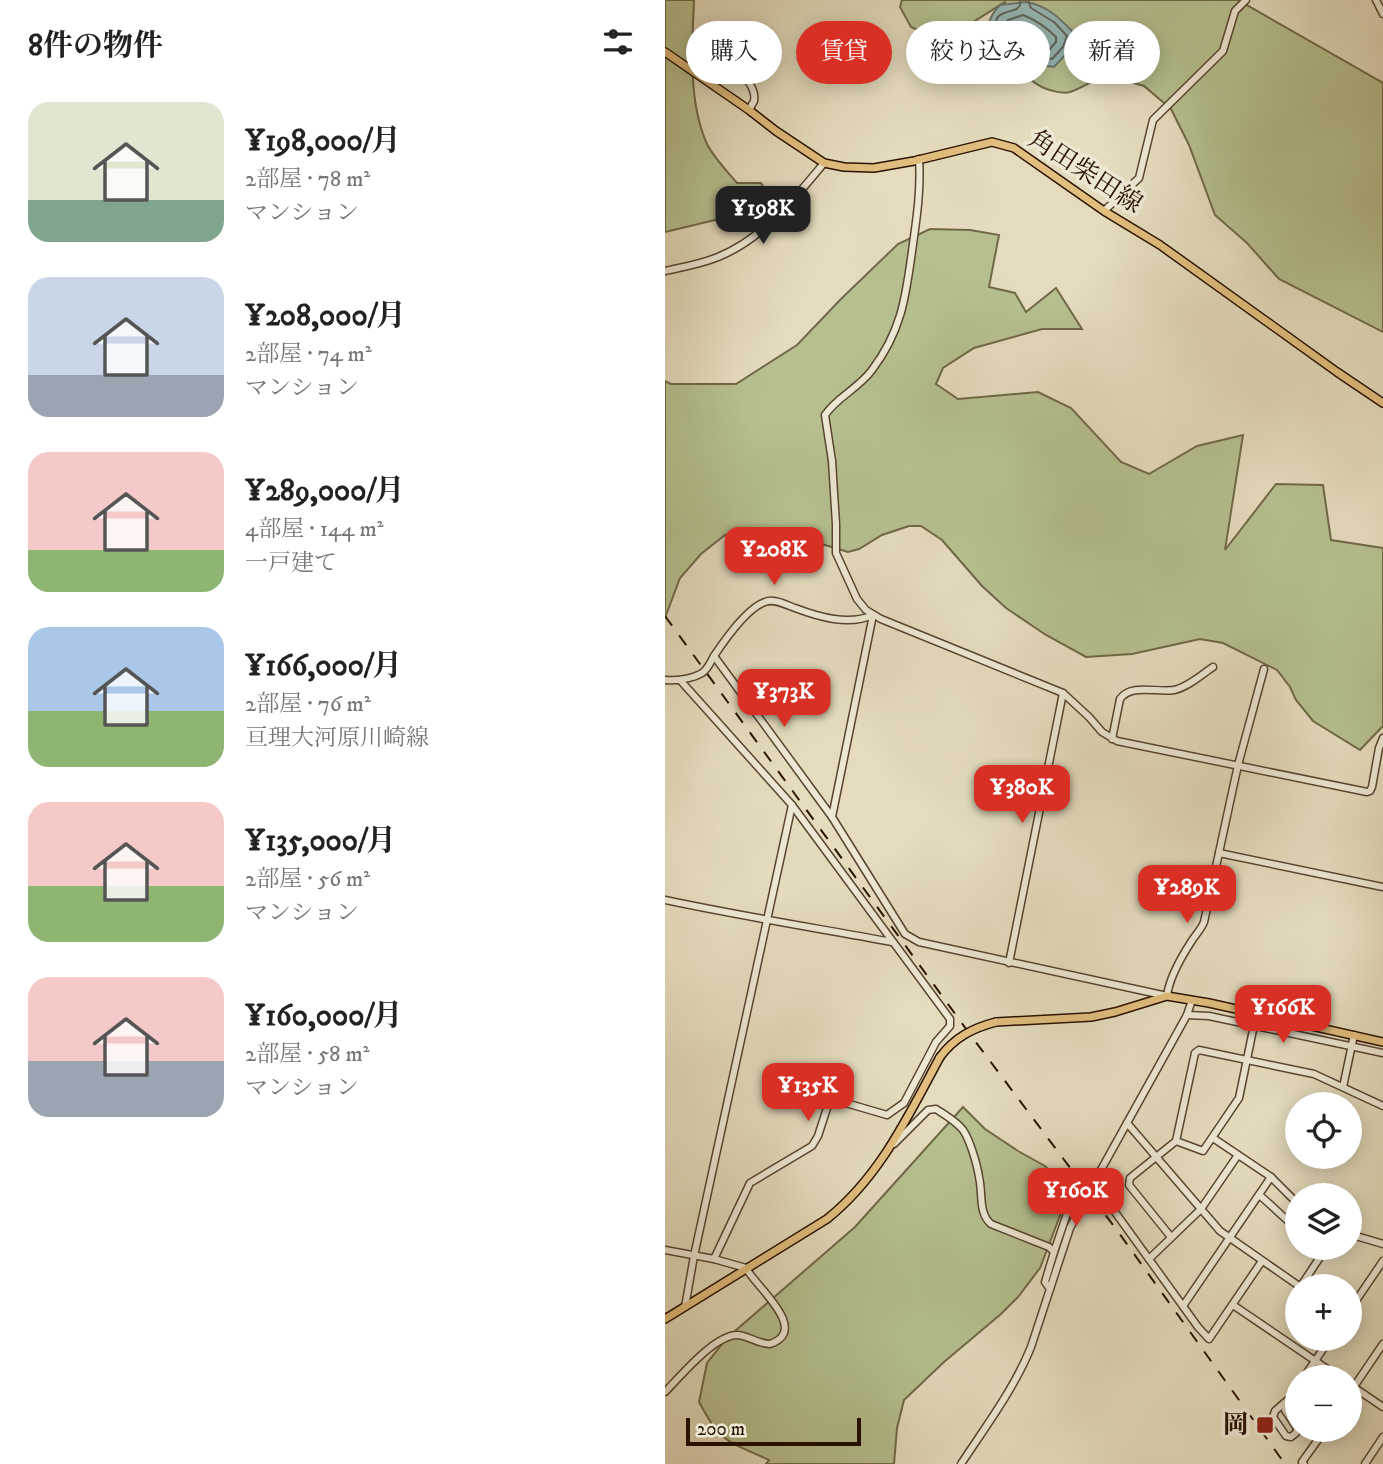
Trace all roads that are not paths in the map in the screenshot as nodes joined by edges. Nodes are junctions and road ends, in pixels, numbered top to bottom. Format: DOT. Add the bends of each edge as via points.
graph roads {
  1 [pos="1246,0"];
  2 [pos="1376,0"];
  3 [pos="1383,14"];
  4 [pos="665,52"];
  5 [pos="751,84"];
  6 [pos="749,110"];
  7 [pos="919,159"];
  8 [pos="824,163"];
  9 [pos="1104,211"];
  10 [pos="665,271"];
  11 [pos="1383,403"];
  12 [pos="873,615"];
  13 [pos="714,656"];
  14 [pos="1213,667"];
  15 [pos="1264,669"];
  16 [pos="665,680"];
  17 [pos="680,680"];
  18 [pos="1063,693"];
  19 [pos="1383,738"];
  20 [pos="1112,739"];
  21 [pos="1238,765"];
  22 [pos="792,805"];
  23 [pos="831,817"];
  24 [pos="1219,853"];
  25 [pos="1383,887"];
  26 [pos="665,900"];
  27 [pos="766,919"];
  28 [pos="892,942"];
  29 [pos="1009,962"];
  30 [pos="1167,996"];
  31 [pos="1190,1006"];
  32 [pos="1254,1025"];
  33 [pos="1354,1035"];
  34 [pos="1383,1042"];
  35 [pos="1352,1046"];
  36 [pos="1383,1053"];
  37 [pos="1247,1060"];
  38 [pos="1343,1087"];
  39 [pos="1383,1106"];
  40 [pos="1127,1123"];
  41 [pos="1213,1138"];
  42 [pos="1176,1141"];
  43 [pos="889,1149"];
  44 [pos="1238,1155"];
  45 [pos="1157,1157"];
  46 [pos="1271,1177"];
  47 [pos="1093,1185"];
  48 [pos="1285,1191"];
  49 [pos="1259,1195"];
  50 [pos="1073,1196"];
  51 [pos="1201,1209"];
  52 [pos="1285,1219"];
  53 [pos="1171,1237"];
  54 [pos="1229,1238"];
  55 [pos="1362,1238"];
  56 [pos="1383,1244"];
  57 [pos="665,1251"];
  58 [pos="1054,1252"];
  59 [pos="694,1256"];
  60 [pos="714,1259"];
  61 [pos="1149,1259"];
  62 [pos="1262,1261"];
  63 [pos="1383,1261"];
  64 [pos="746,1268"];
  65 [pos="1285,1276"];
  66 [pos="1050,1289"];
  67 [pos="1362,1292"];
  68 [pos="1233,1305"];
  69 [pos="1183,1306"];
  70 [pos="685,1307"];
  71 [pos="665,1319"];
  72 [pos="1383,1344"];
  73 [pos="1323,1351"];
  74 [pos="1315,1362"];
  75 [pos="1313,1365"];
  76 [pos="1320,1365"];
  77 [pos="1362,1373"];
  78 [pos="665,1392"];
  79 [pos="1362,1395"];
  80 [pos="1285,1402"];
  81 [pos="1383,1407"];
  82 [pos="1285,1435"];
  83 [pos="1383,1437"];
  84 [pos="1316,1442"];
  85 [pos="1367,1461"];
  86 [pos="961,1464"];
  87 [pos="1304,1464"];
  88 [pos="1376,1464"];
  1 -- 9 [label="street" via="1235,11 1223,51 1153,120 1139,178"];
  2 -- 3 [label="street"];
  4 -- 6 [label="main road, 角田柴田線"];
  5 -- 6 [label="street" via="754,101"];
  6 -- 8 [label="main road, 角田柴田線"];
  7 -- 8 [label="main road, 角田柴田線" via="874,168"];
  7 -- 9 [label="main road, 角田柴田線" via="992,142 1014,148"];
  7 -- 12 [label="street" via="917,217 896,330 869,374 825,415 837,553 857,599"];
  8 -- 10 [label="street" via="783,210 739,247"];
  9 -- 11 [label="main road, 角田柴田線" via="1160,245"];
  12 -- 13 [label="street" via="836,620 768,600 750,612"];
  12 -- 18 [label="street"];
  12 -- 23 [label="street"];
  13 -- 17 [label="street" via="701,674"];
  13 -- 23 [label="street"];
  14 -- 20 [label="street" via="1176,690 1123,694"];
  15 -- 21 [label="street"];
  16 -- 17 [label="street"];
  17 -- 22 [label="street"];
  18 -- 20 [label="street"];
  18 -- 29 [label="street"];
  19 -- 21 [label="street" via="1367,792"];
  20 -- 21 [label="street"];
  21 -- 24 [label="street"];
  22 -- 27 [label="street"];
  22 -- 28 [label="street"];
  23 -- 29 [label="street" via="905,934 919,942"];
  24 -- 25 [label="street"];
  24 -- 30 [label="street" via="1201,930 1186,949"];
  26 -- 27 [label="street"];
  27 -- 28 [label="street"];
  27 -- 59 [label="street"];
  28 -- 60 [label="street" via="950,1019 950,1026 936,1042 904,1103 887,1115 839,1101 828,1105 812,1146 750,1183"];
  29 -- 30 [label="street"];
  30 -- 31 [label="main road"];
  30 -- 43 [label="main road, bridge" via="1091,1017 996,1022 968,1031 940,1057"];
  31 -- 32 [label="street" via="1209,1016"];
  31 -- 33 [label="main road"];
  31 -- 40 [label="street"];
  32 -- 35 [label="street"];
  32 -- 37 [label="street"];
  33 -- 34 [label="main road"];
  33 -- 35 [label="street"];
  35 -- 36 [label="street"];
  35 -- 38 [label="street"];
  37 -- 38 [label="street" via="1314,1074"];
  37 -- 41 [label="street" via="1239,1098"];
  37 -- 42 [label="street" via="1199,1050 1195,1053"];
  38 -- 39 [label="street"];
  40 -- 45 [label="street"];
  40 -- 47 [label="street"];
  41 -- 42 [label="street" via="1203,1151"];
  41 -- 44 [label="street"];
  42 -- 45 [label="street"];
  43 -- 58 [label="street" via="928,1110 936,1109 964,1131 979,1177 986,1220"];
  43 -- 64 [label="main road" via="862,1186 827,1219"];
  44 -- 46 [label="street"];
  44 -- 51 [label="street"];
  45 -- 51 [label="street"];
  45 -- 53 [label="street" via="1130,1178 1129,1185"];
  46 -- 48 [label="street"];
  46 -- 49 [label="street"];
  47 -- 61 [label="street"];
  47 -- 66 [label="street, bridge" via="1070,1228"];
  49 -- 52 [label="street"];
  49 -- 54 [label="street"];
  50 -- 58 [label="street"];
  51 -- 53 [label="street"];
  51 -- 54 [label="street"];
  53 -- 61 [label="street"];
  54 -- 62 [label="street"];
  54 -- 69 [label="street"];
  55 -- 56 [label="street"];
  57 -- 59 [label="street"];
  58 -- 66 [label="street" via="1045,1282"];
  59 -- 60 [label="street"];
  59 -- 70 [label="street"];
  60 -- 64 [label="street"];
  61 -- 69 [label="street"];
  62 -- 65 [label="street"];
  62 -- 68 [label="street"];
  63 -- 67 [label="street"];
  64 -- 70 [label="main road"];
  64 -- 78 [label="street" via="785,1323 782,1335 770,1344 737,1335 725,1339"];
  66 -- 86 [label="street" via="1025,1363"];
  68 -- 69 [label="street" via="1209,1339"];
  68 -- 74 [label="street"];
  70 -- 71 [label="main road"];
  72 -- 77 [label="street"];
  73 -- 74 [label="street"];
  74 -- 75 [label="street"];
  74 -- 76 [label="street"];
  79 -- 81 [label="street"];
  80 -- 82 [label="street" via="1273,1417"];
  83 -- 85 [label="street"];
  84 -- 87 [label="street"];
  85 -- 88 [label="street"];
}
